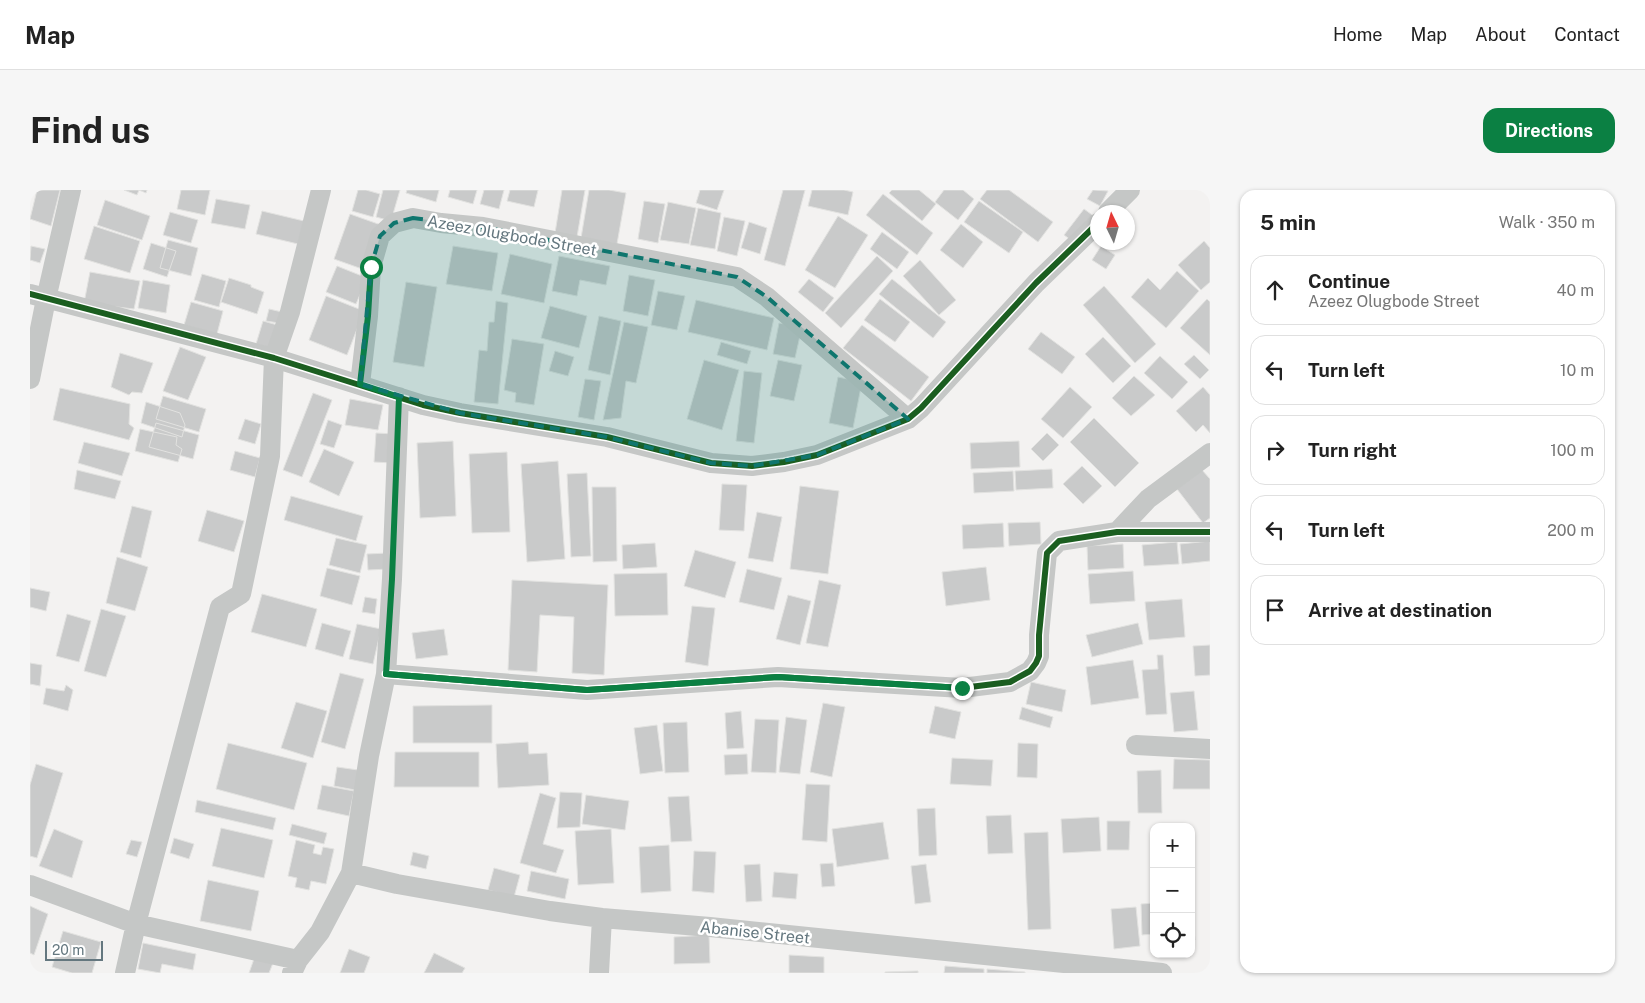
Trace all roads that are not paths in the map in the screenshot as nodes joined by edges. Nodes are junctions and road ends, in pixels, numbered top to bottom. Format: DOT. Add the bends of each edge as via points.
graph roads {
  1 [pos="71,190"];
  2 [pos="321,190"];
  3 [pos="1130,190"];
  4 [pos="1115,205"];
  5 [pos="1090,231"];
  6 [pos="38,297"];
  7 [pos="274,358"];
  8 [pos="30,379"];
  9 [pos="360,384"];
  10 [pos="399,397"];
  11 [pos="908,419"];
  12 [pos="1210,453"];
  13 [pos="1117,532"];
  14 [pos="1210,532"];
  15 [pos="386,674"];
  16 [pos="1136,745"];
  17 [pos="1210,749"];
  18 [pos="351,873"];
  19 [pos="30,885"];
  20 [pos="602,918"];
  21 [pos="136,924"];
  22 [pos="295,967"];
  23 [pos="125,973"];
  24 [pos="599,973"];
  25 [pos="1162,973"];
  1 -- 6 [label="street"];
  2 -- 7 [label="street" via="290,312"];
  3 -- 4 [label="street"];
  5 -- 11 [label="street" via="1036,283"];
  6 -- 7 [label="street"];
  6 -- 8 [label="street"];
  7 -- 9 [label="street"];
  7 -- 21 [label="street" via="270,456 241,594 220,607"];
  9 -- 10 [label="street"];
  9 -- 11 [label="street, Azeez Olugbode Street" via="371,267 380,236 394,223 413,218 483,227 737,277 767,297"];
  10 -- 11 [label="street" via="460,413 607,437 711,463 752,466 817,454"];
  10 -- 15 [label="street"];
  12 -- 13 [label="street" via="1148,499"];
  13 -- 14 [label="street"];
  13 -- 15 [label="street" via="1059,540 1047,552 1038,635 1039,656 1030,671 1010,682 962,688 778,677 587,690"];
  15 -- 18 [label="street" via="369,756"];
  16 -- 17 [label="street"];
  18 -- 20 [label="street, Abanise Street" via="397,884"];
  18 -- 22 [label="street" via="320,932"];
  19 -- 21 [label="street"];
  20 -- 24 [label="street"];
  20 -- 25 [label="street, Abanise Street" via="710,926"];
  21 -- 22 [label="street"];
  21 -- 23 [label="street"];
}
